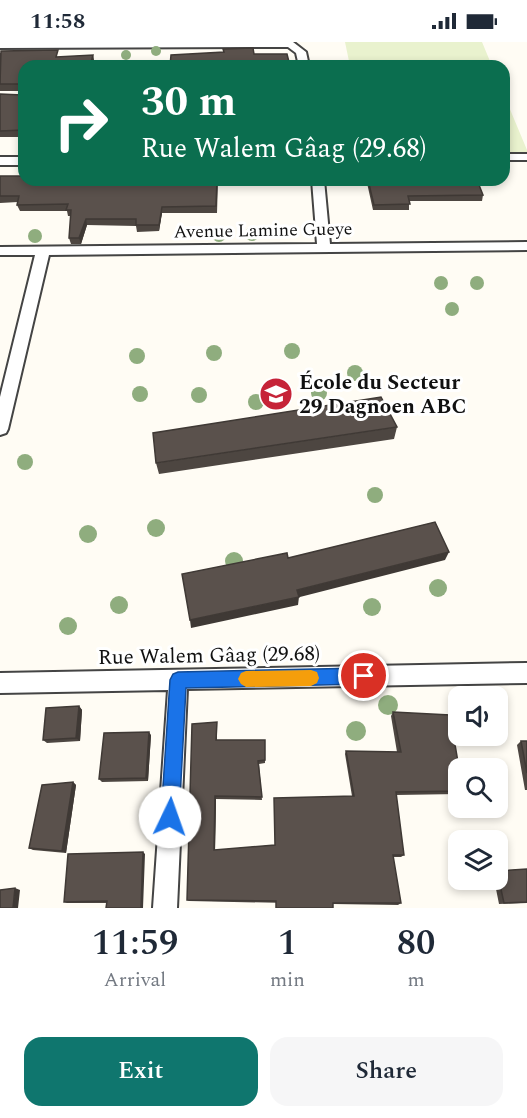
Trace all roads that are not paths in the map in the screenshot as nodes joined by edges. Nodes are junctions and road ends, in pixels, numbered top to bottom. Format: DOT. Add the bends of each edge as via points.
graph roads {
  1 [pos="0,45"];
  2 [pos="304,60"];
  3 [pos="527,157"];
  4 [pos="510,158"];
  5 [pos="0,161"];
  6 [pos="18,161"];
  7 [pos="319,186"];
  8 [pos="527,246"];
  9 [pos="324,248"];
  10 [pos="0,251"];
  11 [pos="43,251"];
  12 [pos="0,429"];
  13 [pos="527,673"];
  14 [pos="178,680"];
  15 [pos="0,683"];
  16 [pos="165,908"];
  1 -- 2 [label="street" via="289,44 299,48"];
  3 -- 4 [label="street"];
  5 -- 6 [label="street"];
  7 -- 9 [label="street"];
  8 -- 9 [label="street, Avenue Lamine Gueye"];
  9 -- 11 [label="street, Avenue Lamine Gueye"];
  10 -- 11 [label="street, Avenue Lamine Gueye"];
  11 -- 12 [label="street"];
  13 -- 14 [label="street, Rue Walem Gâag (29.68)"];
  14 -- 15 [label="street, Rue Walem Gâag (29.68)"];
  14 -- 16 [label="street"];
}
